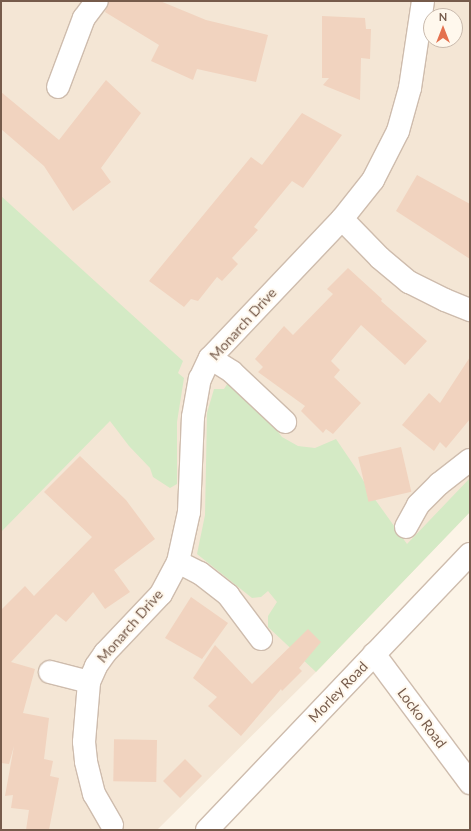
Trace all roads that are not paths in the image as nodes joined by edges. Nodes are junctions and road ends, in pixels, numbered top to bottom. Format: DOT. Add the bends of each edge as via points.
graph roads {
  1 [pos="97,1"];
  2 [pos="423,1"];
  3 [pos="58,87"];
  4 [pos="342,219"];
  5 [pos="470,310"];
  6 [pos="210,358"];
  7 [pos="285,422"];
  8 [pos="470,460"];
  9 [pos="406,527"];
  10 [pos="470,554"];
  11 [pos="178,562"];
  12 [pos="261,639"];
  13 [pos="374,654"];
  14 [pos="50,672"];
  15 [pos="89,682"];
  16 [pos="470,783"];
  17 [pos="112,825"];
  18 [pos="207,830"];
  1 -- 3 [label="street" via="84,18"];
  2 -- 4 [label="street, Monarch Drive" via="410,88 398,131 373,180"];
  4 -- 5 [label="street" via="380,258 409,282"];
  4 -- 6 [label="street, Monarch Drive"];
  6 -- 7 [label="street" via="232,372"];
  6 -- 11 [label="street, Monarch Drive" via="200,379 193,417 189,512"];
  8 -- 9 [label="street" via="418,504"];
  10 -- 13 [label="street, Morley Road"];
  11 -- 12 [label="street" via="200,573 228,594"];
  11 -- 15 [label="street, Monarch Drive" via="161,594 105,653"];
  13 -- 16 [label="street, Locko Road"];
  13 -- 18 [label="street, Morley Road"];
  14 -- 15 [label="street"];
  15 -- 17 [label="street, Monarch Drive" via="84,742 86,761 94,794"];
}
